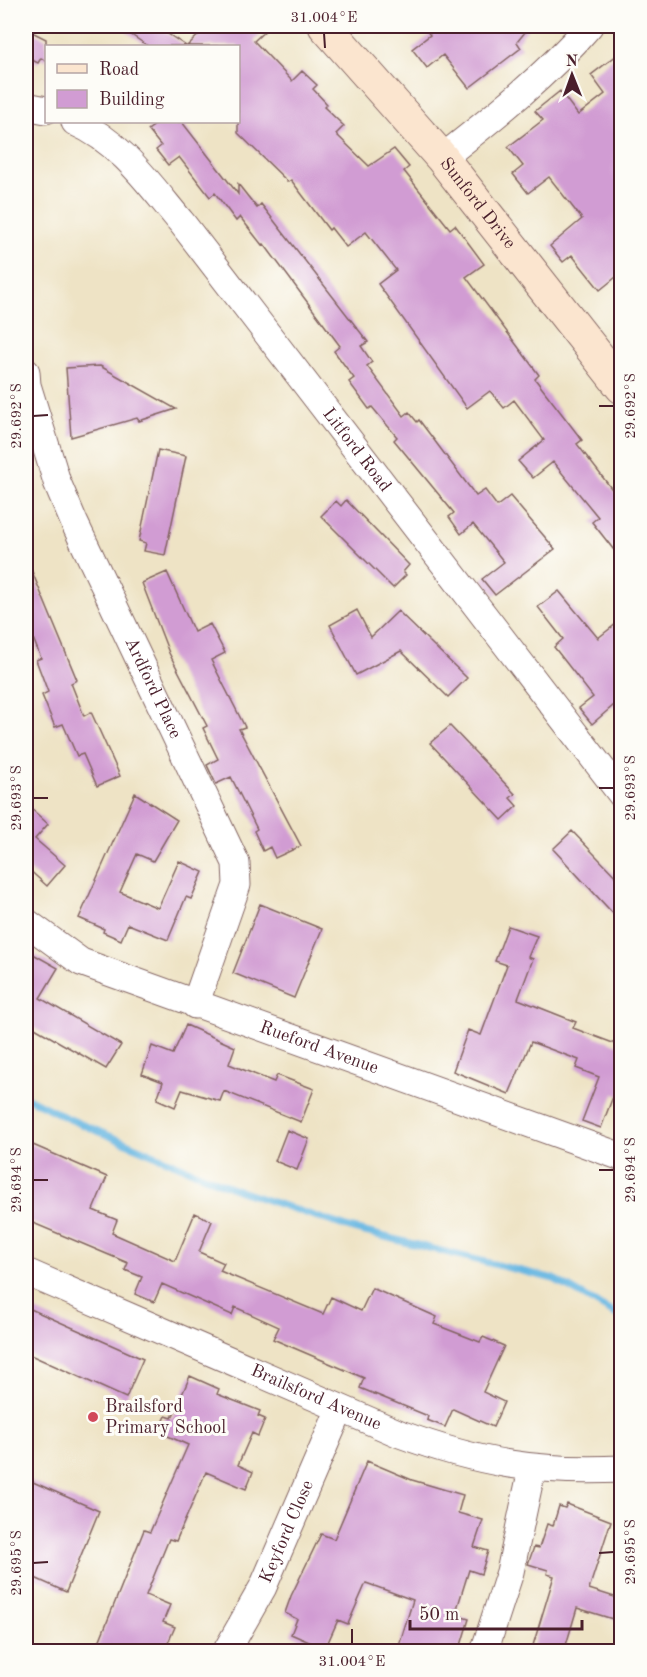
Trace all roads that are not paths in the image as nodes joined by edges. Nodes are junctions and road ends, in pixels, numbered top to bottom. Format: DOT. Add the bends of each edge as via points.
graph roads {
  1 [pos="325,26"];
  2 [pos="590,26"];
  3 [pos="26,106"];
  4 [pos="45,110"];
  5 [pos="77,123"];
  6 [pos="442,158"];
  7 [pos="26,372"];
  8 [pos="621,387"];
  9 [pos="621,795"];
  10 [pos="26,922"];
  11 [pos="195,1005"];
  12 [pos="621,1157"];
  13 [pos="26,1272"];
  14 [pos="340,1408"];
  15 [pos="532,1469"];
  16 [pos="621,1469"];
  17 [pos="226,1652"];
  18 [pos="484,1652"];
  1 -- 6 [label="street, Sunford Drive"];
  2 -- 6 [label="street" via="522,94"];
  3 -- 4 [label="street"];
  5 -- 9 [label="street, Litford Road" via="92,129 124,154 182,224"];
  6 -- 8 [label="street, Sunford Drive"];
  7 -- 11 [label="street, Ardford Place" via="57,482 74,522 236,863 237,885"];
  10 -- 11 [label="street, Rueford Avenue" via="81,962"];
  11 -- 12 [label="street, Rueford Avenue"];
  13 -- 14 [label="street, Brailsford Avenue"];
  14 -- 15 [label="street, Brailsford Avenue" via="440,1449"];
  14 -- 17 [label="street, Keyford Close" via="263,1587"];
  15 -- 16 [label="street, Brailsford Avenue"];
  15 -- 18 [label="street" via="510,1572"];
}
